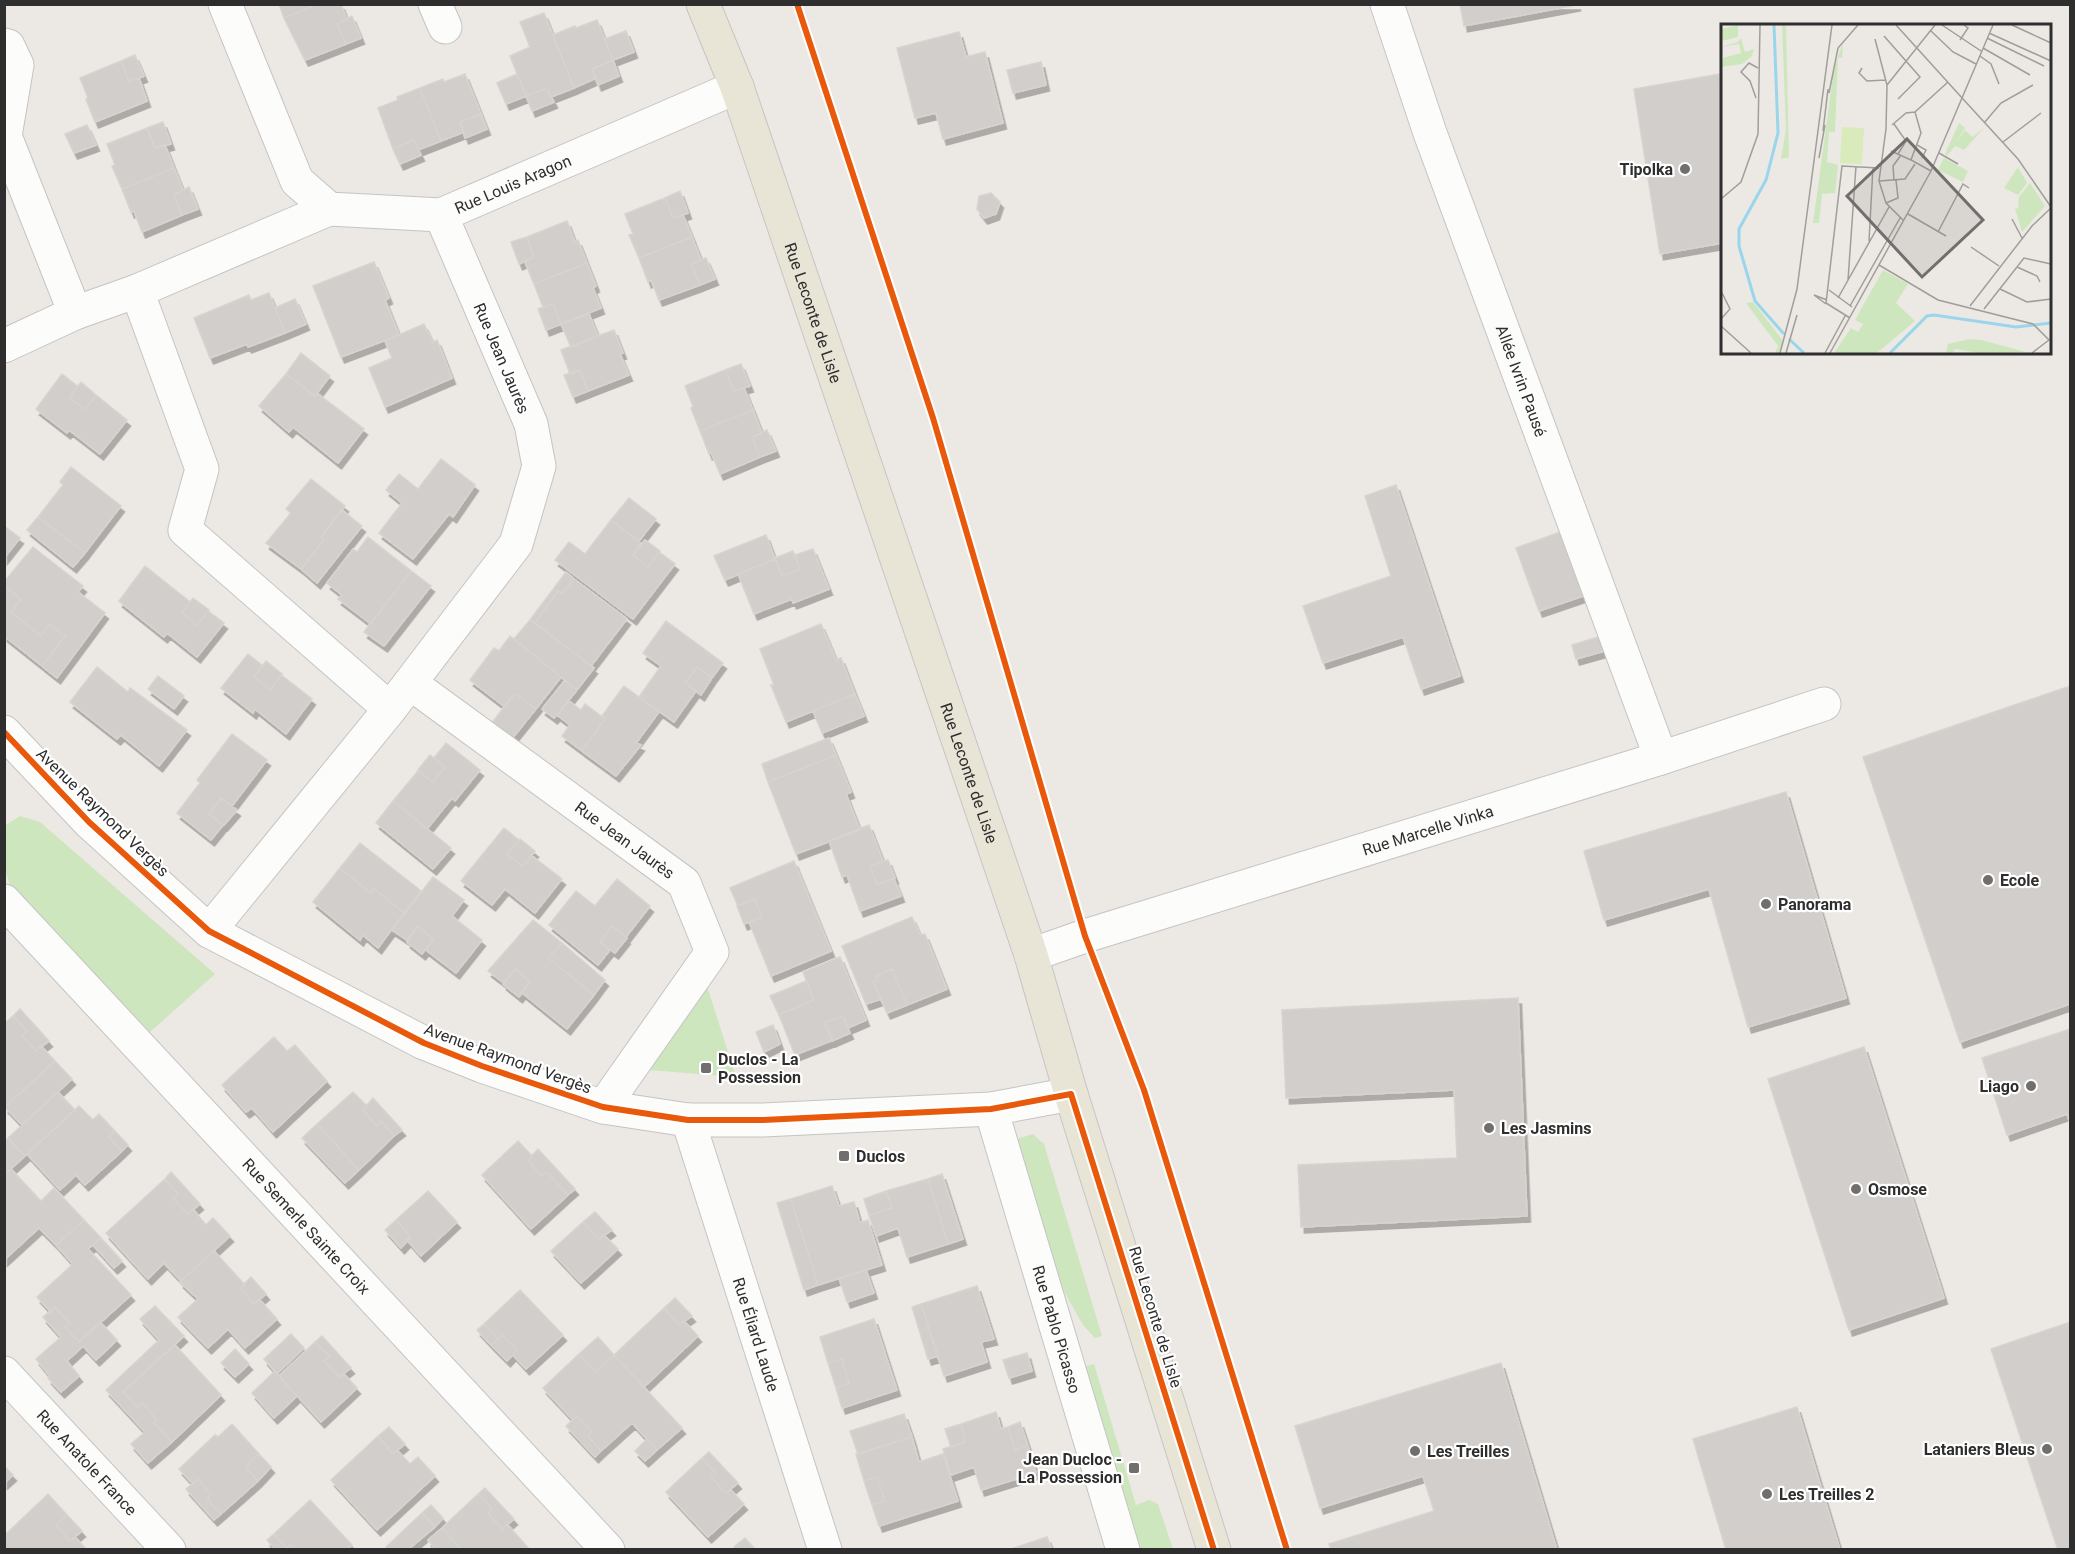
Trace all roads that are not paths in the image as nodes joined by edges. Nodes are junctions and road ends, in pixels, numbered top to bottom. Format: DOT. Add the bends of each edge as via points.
graph roads {
  1 [pos="225,4"];
  2 [pos="704,4"];
  3 [pos="1386,4"];
  4 [pos="4,45"];
  5 [pos="737,87"];
  6 [pos="329,209"];
  7 [pos="441,215"];
  8 [pos="137,291"];
  9 [pos="75,313"];
  10 [pos="4,346"];
  11 [pos="410,683"];
  12 [pos="1824,704"];
  13 [pos="390,709"];
  14 [pos="11,754"];
  15 [pos="1661,758"];
  16 [pos="4,901"];
  17 [pos="209,931"];
  18 [pos="1031,955"];
  19 [pos="1071,1094"];
  20 [pos="603,1107"];
  21 [pos="991,1109"];
  22 [pos="688,1120"];
  23 [pos="4,1373"];
  24 [pos="169,1550"];
  25 [pos="608,1550"];
  26 [pos="825,1550"];
  27 [pos="1123,1550"];
  28 [pos="1214,1550"];
  1 -- 6 [label="street" via="297,181"];
  2 -- 5 [label="main road, Rue Leconte de Lisle"];
  3 -- 15 [label="street, Allée Ivrin Pausé"];
  4 -- 9 [label="street" via="17,65 5,136"];
  5 -- 7 [label="street, Rue Louis Aragon"];
  5 -- 18 [label="main road, Rue Leconte de Lisle"];
  6 -- 7 [label="street, Rue Louis Aragon"];
  6 -- 8 [label="street"];
  7 -- 11 [label="street, Rue Jean Jaurès" via="531,424 539,466 516,544"];
  8 -- 9 [label="street"];
  8 -- 13 [label="street" via="202,469 185,530"];
  9 -- 10 [label="street"];
  11 -- 13 [label="street, Rue Jean Jaurès"];
  11 -- 20 [label="street, Rue Jean Jaurès" via="684,883 712,952"];
  12 -- 15 [label="street, Rue Marcelle Vinka"];
  13 -- 17 [label="street, Rue Jean Jaurès"];
  14 -- 17 [label="street, Avenue Raymond Vergès"];
  15 -- 18 [label="street, Rue Marcelle Vinka"];
  16 -- 25 [label="street, Rue Semerle Sainte Croix"];
  17 -- 20 [label="street, Avenue Raymond Vergès" via="424,1043"];
  18 -- 19 [label="main road, Rue Leconte de Lisle"];
  19 -- 21 [label="street, Avenue Raymond Vergès"];
  19 -- 28 [label="main road, Rue Leconte de Lisle"];
  20 -- 22 [label="street, Avenue Raymond Vergès"];
  21 -- 22 [label="street, Avenue Raymond Vergès"];
  21 -- 27 [label="street, Rue Pablo Picasso"];
  22 -- 26 [label="street, Rue Éliard Laude"];
  23 -- 24 [label="street, Rue Anatole France"];
}
